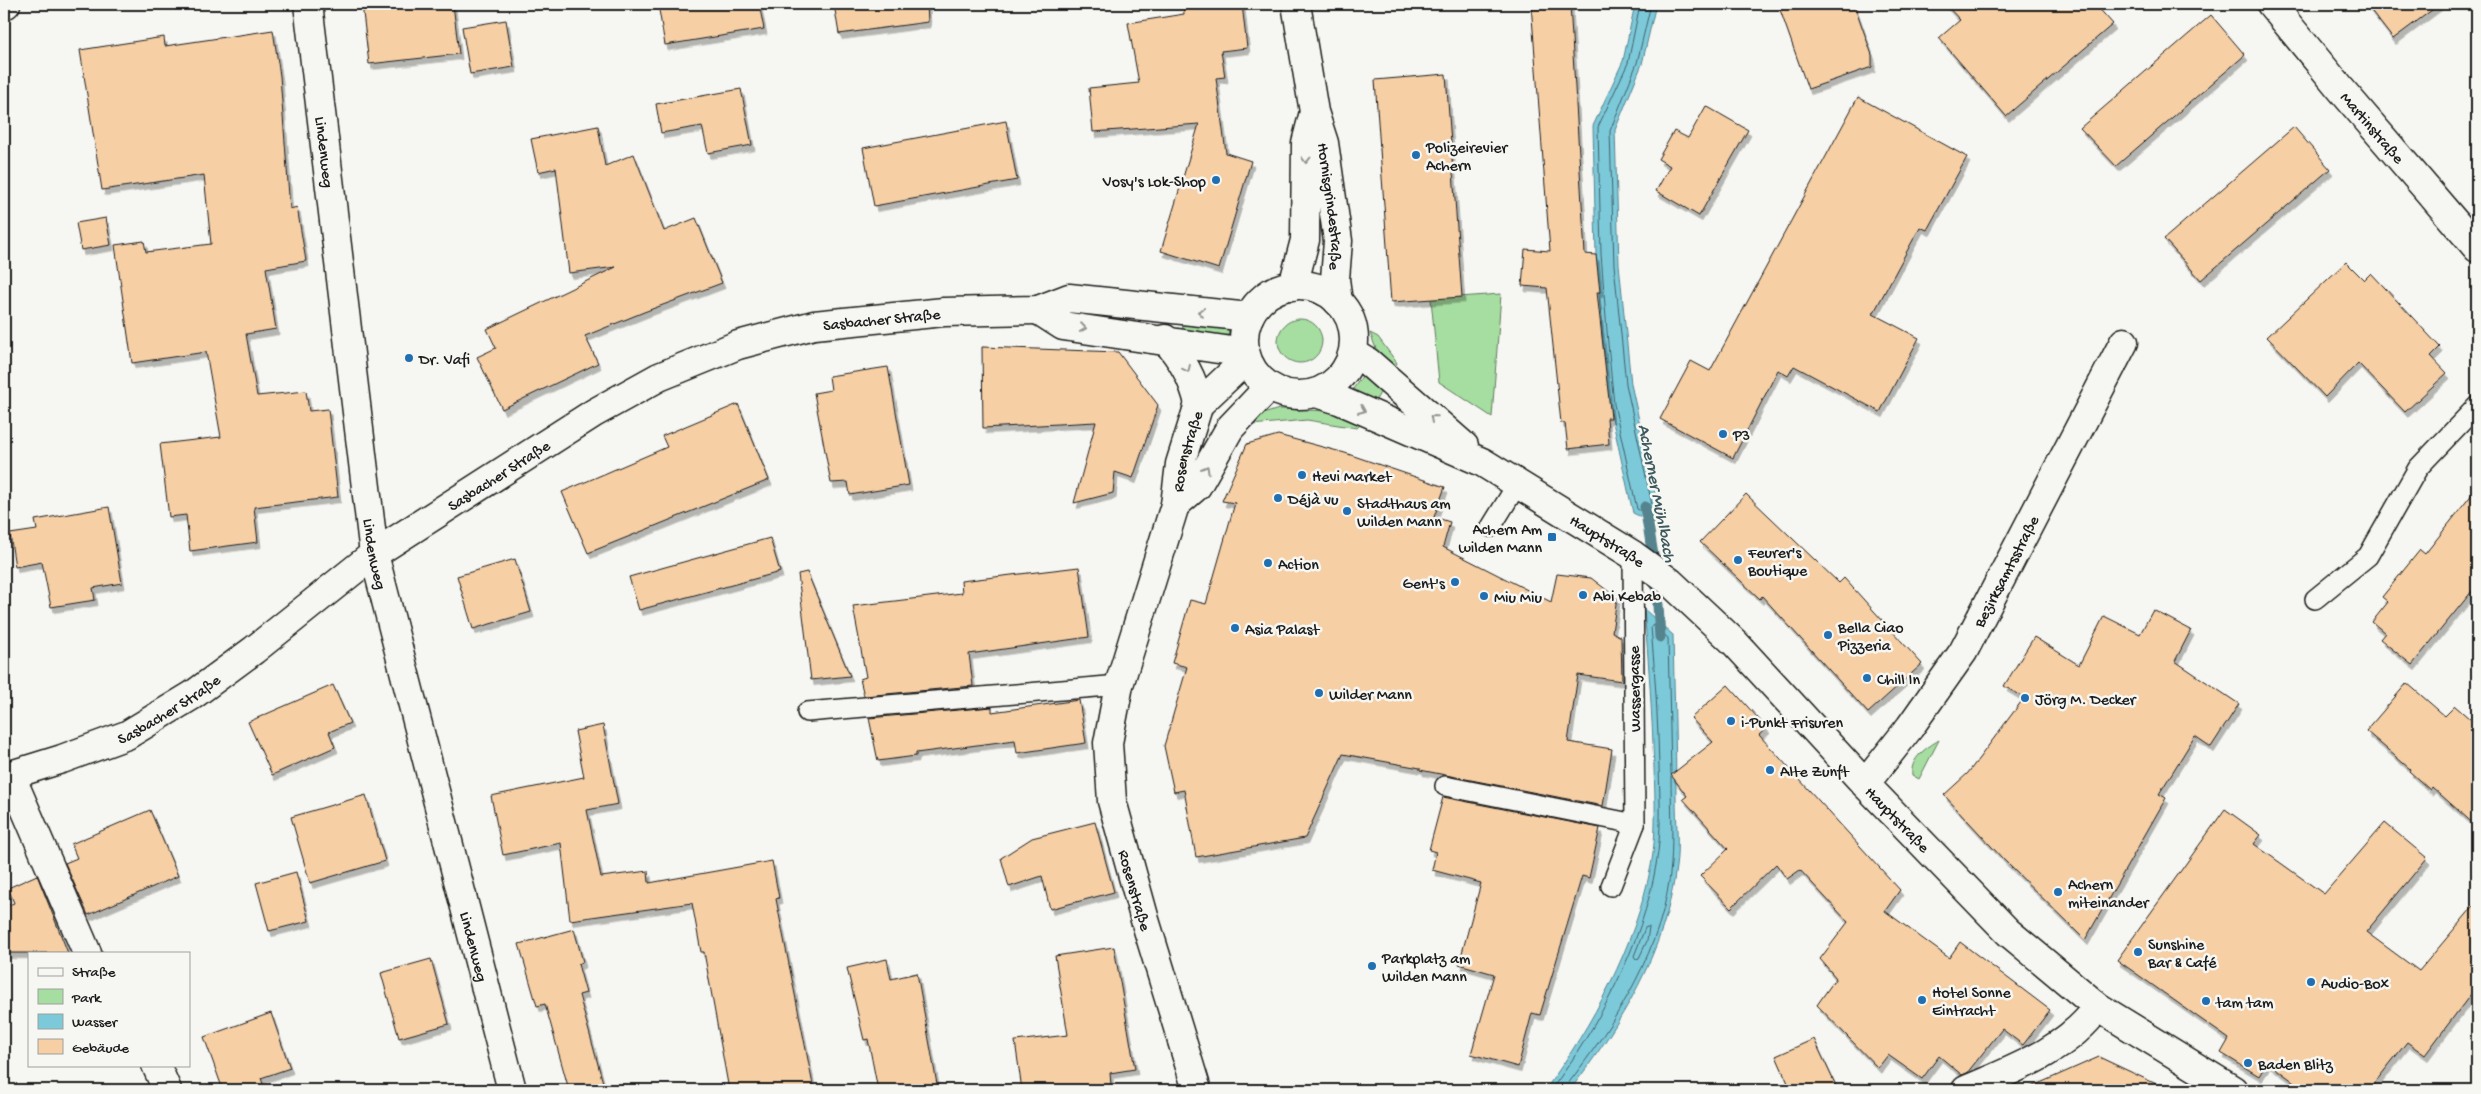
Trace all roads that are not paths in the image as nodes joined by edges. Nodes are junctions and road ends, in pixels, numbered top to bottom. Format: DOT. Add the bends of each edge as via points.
graph roads {
  1 [pos="308,4"];
  2 [pos="1296,4"];
  3 [pos="2271,4"];
  4 [pos="1314,112"];
  5 [pos="2477,248"];
  6 [pos="1292,286"];
  7 [pos="1338,302"];
  8 [pos="1038,310"];
  9 [pos="1249,317"];
  10 [pos="1165,339"];
  11 [pos="2124,342"];
  12 [pos="1353,353"];
  13 [pos="1246,356"];
  14 [pos="1269,387"];
  15 [pos="1316,393"];
  16 [pos="1199,404"];
  17 [pos="2477,406"];
  18 [pos="1482,462"];
  19 [pos="1518,483"];
  20 [pos="1175,505"];
  21 [pos="1492,527"];
  22 [pos="374,554"];
  23 [pos="1636,556"];
  24 [pos="2315,599"];
  25 [pos="1119,685"];
  26 [pos="807,712"];
  27 [pos="7,777"];
  28 [pos="1865,784"];
  29 [pos="1445,786"];
  30 [pos="1635,824"];
  31 [pos="1612,886"];
  32 [pos="87,952"];
  33 [pos="2098,1007"];
  34 [pos="156,1066"];
  35 [pos="167,1090"];
  36 [pos="512,1090"];
  37 [pos="1197,1090"];
  38 [pos="1966,1090"];
  39 [pos="2233,1090"];
  1 -- 22 [label="street, Lindenweg"];
  2 -- 4 [label="street, Hornisgrindestraße"];
  3 -- 5 [label="street, Martinstraße"];
  4 -- 6 [label="street, Hornisgrindestraße, one-way" via="1306,143 1305,240"];
  4 -- 7 [label="street, Hornisgrindestraße" via="1324,143 1338,241 1335,279"];
  6 -- 7 [label="street" via="1322,290"];
  6 -- 9 [label="street" via="1267,296"];
  7 -- 12 [label="street" via="1350,320"];
  9 -- 8 [label="street, Sasbacher Straße, one-way" via="1069,298"];
  8 -- 10 [label="street, one-way" via="1063,326"];
  8 -- 22 [label="street, Sasbacher Straße" via="944,312 814,325 738,345 659,377 594,413"];
  9 -- 13 [label="street" via="1245,328"];
  10 -- 13 [label="street"];
  10 -- 16 [label="street, one-way" via="1182,358"];
  11 -- 28 [label="street, Bezirksamtsstraße" via="1963,652"];
  12 -- 15 [label="street" via="1340,378"];
  18 -- 12 [label="street, Hauptstraße, one-way" via="1368,362"];
  13 -- 14 [label="street" via="1252,370"];
  13 -- 16 [label="street, Rosenstraße"];
  14 -- 15 [label="street" via="1292,395"];
  20 -- 14 [label="street, Rosenstraße, one-way" via="1197,486 1230,428"];
  15 -- 18 [label="street, Hauptstraße, one-way"];
  16 -- 20 [label="street, Rosenstraße" via="1180,464"];
  17 -- 24 [label="lane" via="2418,468 2368,556"];
  18 -- 19 [label="street, Hauptstraße"];
  19 -- 21 [label="lane"];
  19 -- 23 [label="street, Hauptstraße"];
  20 -- 25 [label="street, Rosenstraße"];
  22 -- 27 [label="street, Sasbacher Straße" via="193,695 127,735"];
  22 -- 36 [label="street, Lindenweg"];
  23 -- 28 [label="street, Hauptstraße" via="1670,582 1736,643"];
  23 -- 30 [label="lane, Wassergasse"];
  25 -- 26 [label="lane"];
  25 -- 37 [label="street, Rosenstraße" via="1108,743 1112,801"];
  27 -- 32 [label="street, Sasbacher Straße"];
  28 -- 33 [label="street, Hauptstraße" via="2008,932"];
  29 -- 30 [label="lane"];
  30 -- 31 [label="lane, Wassergasse"];
  33 -- 38 [label="street" via="2082,1026 2047,1054"];
  33 -- 39 [label="street, Hauptstraße"];
  34 -- 35 [label="street"];
}
